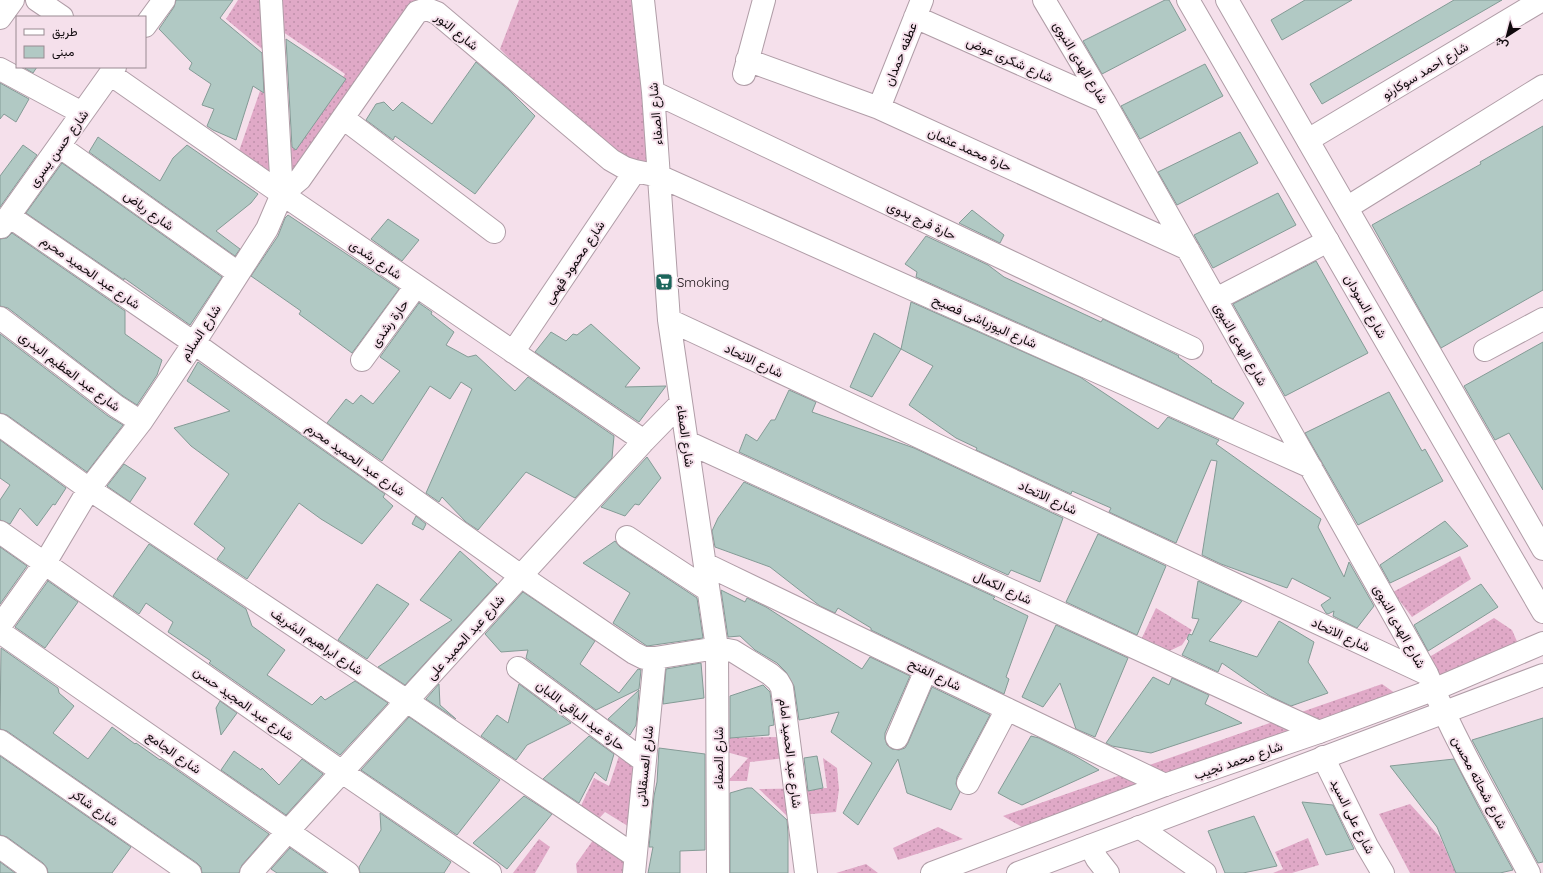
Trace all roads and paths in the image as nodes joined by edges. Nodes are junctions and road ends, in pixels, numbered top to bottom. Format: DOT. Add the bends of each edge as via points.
graph roads {
  1 [pos="13,0"];
  2 [pos="37,0"];
  3 [pos="164,0"];
  4 [pos="271,0"];
  5 [pos="643,0"];
  6 [pos="764,0"];
  7 [pos="1044,0"];
  8 [pos="1188,0"];
  9 [pos="1227,0"];
  10 [pos="1540,3"];
  11 [pos="918,9"];
  12 [pos="61,16"];
  13 [pos="0,18"];
  14 [pos="146,25"];
  15 [pos="0,69"];
  16 [pos="113,71"];
  17 [pos="1543,86"];
  18 [pos="653,92"];
  19 [pos="1104,101"];
  20 [pos="879,108"];
  21 [pos="82,113"];
  22 [pos="343,118"];
  23 [pos="1308,140"];
  24 [pos="59,146"];
  25 [pos="1280,157"];
  26 [pos="635,171"];
  27 [pos="659,176"];
  28 [pos="282,194"];
  29 [pos="1348,207"];
  30 [pos="5,222"];
  31 [pos="494,232"];
  32 [pos="1328,241"];
  33 [pos="1188,249"];
  34 [pos="238,274"];
  35 [pos="416,286"];
  36 [pos="1216,299"];
  37 [pos="0,318"];
  38 [pos="1543,319"];
  39 [pos="669,320"];
  40 [pos="194,343"];
  41 [pos="1192,348"];
  42 [pos="1485,350"];
  43 [pos="513,352"];
  44 [pos="362,360"];
  45 [pos="681,403"];
  46 [pos="141,422"];
  47 [pos="0,425"];
  48 [pos="644,441"];
  49 [pos="687,442"];
  50 [pos="1311,467"];
  51 [pos="89,489"];
  52 [pos="0,532"];
  53 [pos="627,537"];
  54 [pos="1543,549"];
  55 [pos="45,563"];
  56 [pos="705,564"];
  57 [pos="522,576"];
  58 [pos="708,590"];
  59 [pos="1543,612"];
  60 [pos="0,626"];
  61 [pos="0,632"];
  62 [pos="1543,643"];
  63 [pos="717,648"];
  64 [pos="655,658"];
  65 [pos="518,668"];
  66 [pos="926,670"];
  67 [pos="1543,674"];
  68 [pos="1430,682"];
  69 [pos="407,701"];
  70 [pos="1007,709"];
  71 [pos="1443,712"];
  72 [pos="1319,732"];
  73 [pos="898,738"];
  74 [pos="0,741"];
  75 [pos="1323,758"];
  76 [pos="644,761"];
  77 [pos="342,772"];
  78 [pos="968,783"];
  79 [pos="1165,785"];
  80 [pos="1139,827"];
  81 [pos="288,831"];
  82 [pos="1090,846"];
  83 [pos="0,848"];
  84 [pos="634,865"];
  85 [pos="36,873"];
  86 [pos="190,873"];
  87 [pos="251,873"];
  88 [pos="348,873"];
  89 [pos="490,873"];
  90 [pos="718,873"];
  91 [pos="806,873"];
  92 [pos="932,873"];
  93 [pos="1018,873"];
  94 [pos="1108,873"];
  95 [pos="1205,873"];
  96 [pos="1383,873"];
  97 [pos="1529,873"];
  1 -- 13 [label="street"];
  2 -- 12 [label="street"];
  3 -- 14 [label="street"];
  4 -- 28 [label="street, شارع السلام"];
  5 -- 18 [label="street, شارع الصفاء"];
  6 -- 20 [label="street, حارة محمد عثمان" via="745,68"];
  7 -- 19 [label="street, شارع الهدى النبوى"];
  8 -- 25 [label="street, شارع السودان"];
  9 -- 23 [label="street"];
  10 -- 23 [label="street, شارع احمد سوكارنو"];
  11 -- 19 [label="street, شارع شكرى عوض"];
  11 -- 20 [label="street, عطفه حمدان"];
  15 -- 21 [label="street"];
  16 -- 21 [label="street, شارع حسن يسرى"];
  16 -- 28 [label="street, شارع رشدى"];
  17 -- 29 [label="street"];
  18 -- 27 [label="street, شارع الصفاء"];
  18 -- 41 [label="street, حارة فرج بدوى"];
  19 -- 33 [label="street, شارع الهدى النبوى"];
  20 -- 33 [label="street, حارة محمد عثمان"];
  21 -- 24 [label="street, شارع حسن يسرى"];
  22 -- 26 [label="street, شارع النور" via="417,12 427,9 437,13 611,160"];
  22 -- 28 [label="street, شارع النور" via="300,179"];
  22 -- 31 [label="street"];
  23 -- 25 [label="street, شارع احمد سوكارنو"];
  23 -- 29 [label="street"];
  24 -- 30 [label="street, شارع حسن يسرى"];
  24 -- 34 [label="street, شارع رياض"];
  25 -- 32 [label="street, شارع السودان"];
  26 -- 27 [label="street, شارع النور"];
  26 -- 43 [label="street, شارع محمود فهمى"];
  27 -- 39 [label="street, شارع الصفاء"];
  27 -- 50 [label="street, شارع اليوزباشى فصيح"];
  28 -- 34 [label="street, شارع السلام" via="266,229"];
  28 -- 35 [label="street, شارع رشدى"];
  29 -- 54 [label="street"];
  30 -- 40 [label="street, شارع عبد الحميد محرم"];
  32 -- 36 [label="street"];
  32 -- 59 [label="street, شارع السودان"];
  33 -- 36 [label="street, شارع الهدى النبوى"];
  34 -- 40 [label="street, شارع السلام"];
  35 -- 43 [label="street, شارع رشدى"];
  35 -- 44 [label="street, حارة رشدى"];
  36 -- 50 [label="street, شارع الهدى النبوى"];
  37 -- 46 [label="street, شارع عبد العظيم البدرى"];
  38 -- 42 [label="street"];
  39 -- 45 [label="street, شارع الصفاء"];
  39 -- 68 [label="street, شارع الاتحاد"];
  40 -- 46 [label="street, شارع السلام"];
  40 -- 57 [label="street, شارع عبد الحميد محرم"];
  43 -- 48 [label="street, شارع رشدى"];
  45 -- 48 [label="street, شارع عبد الحميد على"];
  45 -- 49 [label="street, شارع الصفاء"];
  46 -- 51 [label="street, شارع السلام"];
  47 -- 51 [label="street, شارع ابراهيم الشريف"];
  48 -- 57 [label="street, شارع عبد الحميد على"];
  49 -- 56 [label="street, شارع الصفاء"];
  49 -- 72 [label="street, شارع الكمال"];
  50 -- 68 [label="street, شارع الهدى النبوى"];
  51 -- 55 [label="street, شارع السلام"];
  51 -- 69 [label="street, شارع ابراهيم الشريف"];
  52 -- 55 [label="street, شارع عبد المجيد حسن"];
  53 -- 58 [label="street"];
  55 -- 60 [label="street, شارع السلام"];
  55 -- 77 [label="street, شارع عبد المجيد حسن"];
  56 -- 58 [label="street, شارع الصفاء"];
  56 -- 66 [label="street, شارع الفتح"];
  57 -- 64 [label="street, شارع عبد الحميد محرم" via="634,653 644,658"];
  57 -- 69 [label="street, شارع عبد الحميد على"];
  58 -- 63 [label="street, شارع الصفاء"];
  61 -- 81 [label="street, شارع الجامع"];
  62 -- 68 [label="street, شارع محمد نجيب"];
  63 -- 64 [label="street, شارع عبد الحميد محرم"];
  63 -- 90 [label="street, شارع الصفاء"];
  63 -- 91 [label="street, شارع عبد الحميد امام" via="733,651 770,674 782,688"];
  64 -- 76 [label="street, شارع العسقلانى"];
  65 -- 76 [label="street, حارة عبد الباقي اللبان"];
  66 -- 70 [label="street, شارع الفتح"];
  66 -- 73 [label="street"];
  67 -- 71 [label="street, شارع محمد نجيب"];
  68 -- 71 [label="street, شارع شحاته محسن"];
  68 -- 72 [label="street, شارع محمد نجيب"];
  69 -- 77 [label="street, شارع عبد الحميد على"];
  69 -- 84 [label="street, شارع ابراهيم الشريف"];
  70 -- 78 [label="street"];
  70 -- 79 [label="street, شارع الفتح"];
  71 -- 75 [label="street, شارع محمد نجيب"];
  71 -- 97 [label="street, شارع شحاته محسن"];
  72 -- 79 [label="street, شارع محمد نجيب"];
  74 -- 86 [label="street, شارع شاكر"];
  75 -- 80 [label="street, شارع محمد نجيب"];
  75 -- 96 [label="street, شارع على السيد"];
  76 -- 84 [label="street, شارع العسقلانى"];
  77 -- 81 [label="street, شارع عبد الحميد على"];
  77 -- 89 [label="street, شارع عبد المجيد حسن"];
  79 -- 92 [label="street, شارع محمد نجيب"];
  80 -- 82 [label="street, شارع محمد نجيب"];
  80 -- 95 [label="street"];
  81 -- 87 [label="street, شارع عبد الحميد على"];
  81 -- 88 [label="street, شارع الجامع"];
  82 -- 93 [label="street, شارع محمد نجيب"];
  82 -- 94 [label="street"];
  83 -- 85 [label="street"];
}
